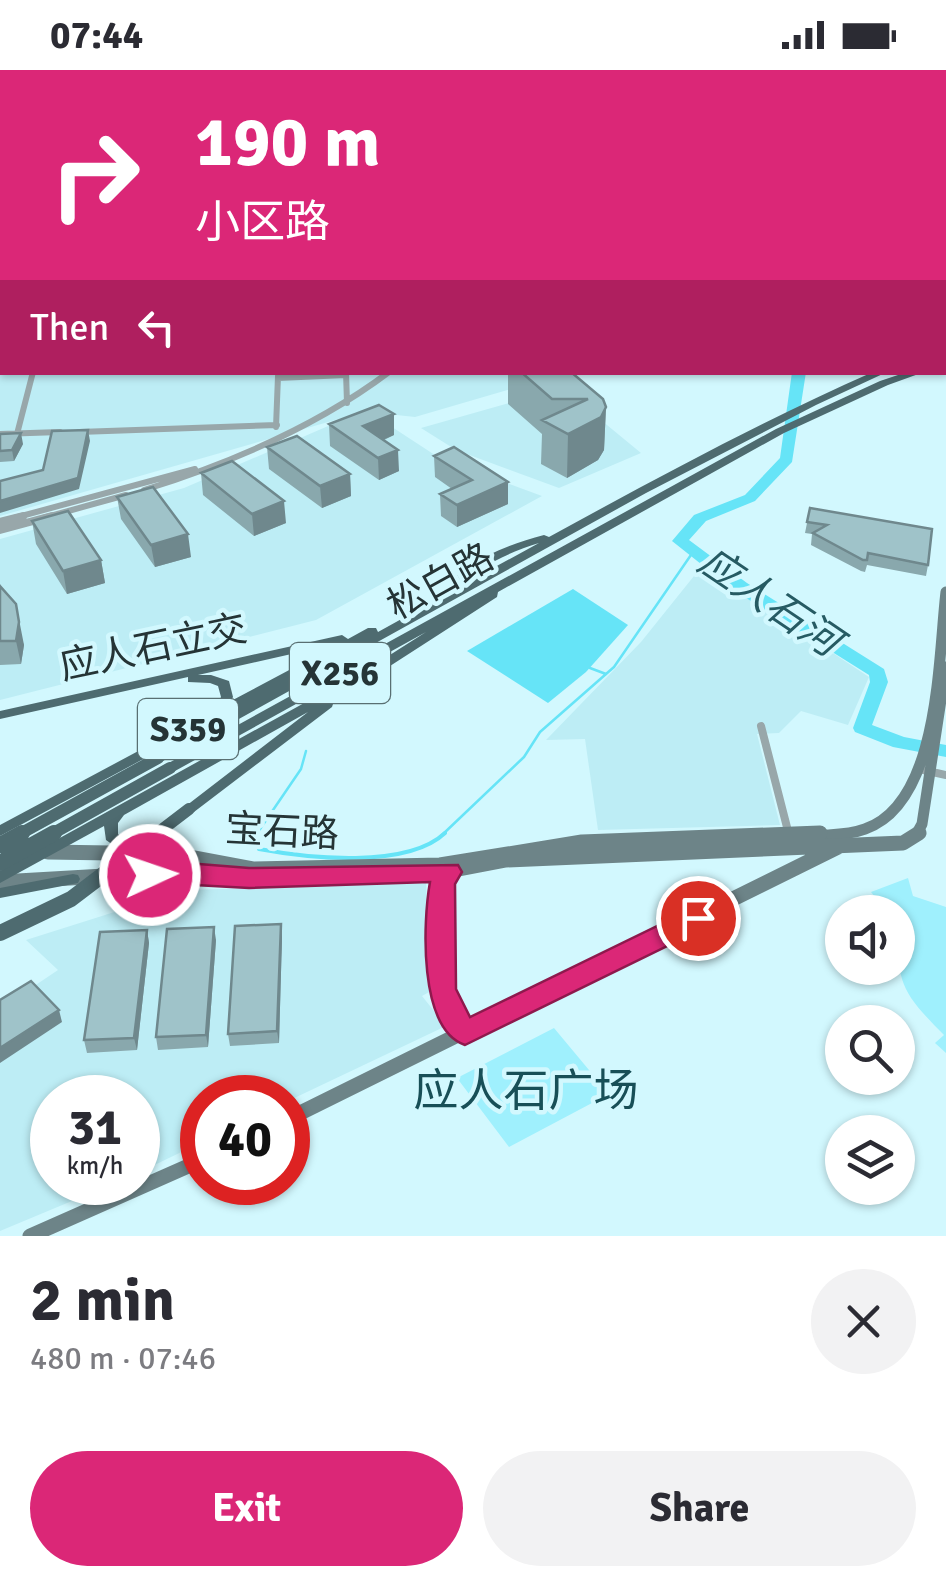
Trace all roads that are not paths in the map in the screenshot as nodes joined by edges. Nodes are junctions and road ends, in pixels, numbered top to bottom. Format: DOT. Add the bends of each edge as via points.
graph roads {
  1 [pos="32,375"];
  2 [pos="278,375"];
  3 [pos="346,375"];
  4 [pos="385,375"];
  5 [pos="876,375"];
  6 [pos="910,375"];
  7 [pos="347,403"];
  8 [pos="813,408"];
  9 [pos="276,425"];
  10 [pos="780,425"];
  11 [pos="0,434"];
  12 [pos="17,434"];
  13 [pos="276,436"];
  14 [pos="224,461"];
  15 [pos="0,522"];
  16 [pos="0,530"];
  17 [pos="511,580"];
  18 [pos="946,592"];
  19 [pos="428,607"];
  20 [pos="378,628"];
  21 [pos="386,663"];
  22 [pos="946,667"];
  23 [pos="217,713"];
  24 [pos="0,718"];
  25 [pos="762,726"];
  26 [pos="931,737"];
  27 [pos="164,763"];
  28 [pos="930,767"];
  29 [pos="94,780"];
  30 [pos="126,808"];
  31 [pos="0,831"];
  32 [pos="790,836"];
  33 [pos="843,839"];
  34 [pos="0,845"];
  35 [pos="754,848"];
  36 [pos="48,852"];
  37 [pos="151,852"];
  38 [pos="0,854"];
  39 [pos="505,856"];
  40 [pos="0,863"];
  41 [pos="444,868"];
  42 [pos="0,880"];
  43 [pos="73,880"];
  44 [pos="773,880"];
  45 [pos="0,893"];
  46 [pos="0,933"];
  47 [pos="465,1033"];
  48 [pos="310,1107"];
  49 [pos="180,1170"];
  50 [pos="30,1236"];
  1 -- 12 [label="street"];
  2 -- 9 [label="street"];
  3 -- 7 [label="street"];
  4 -- 7 [label="street"];
  5 -- 8 [label="main road, 松白路 / S359"];
  6 -- 8 [label="main road, 松白路 / S359"];
  7 -- 13 [label="street"];
  8 -- 10 [label="main road, 松白路 / S359"];
  9 -- 12 [label="street"];
  9 -- 13 [label="street"];
  10 -- 17 [label="main road, 松白路 / S359"];
  10 -- 19 [label="main road, 松白路 / S359" via="566,532 509,549 453,581"];
  11 -- 12 [label="street"];
  13 -- 14 [label="street"];
  14 -- 15 [label="street"];
  14 -- 16 [label="street" via="178,481"];
  17 -- 21 [label="main road, S359"];
  17 -- 27 [label="main road, 松白路 / X256"];
  18 -- 26 [label="street"];
  19 -- 20 [label="main road, S359"];
  19 -- 27 [label="main road, 松白路 / X256"];
  20 -- 23 [label="main road, S359"];
  20 -- 24 [label="main road, 应人石立交 / S359"];
  21 -- 30 [label="main road, S359"];
  21 -- 46 [label="main road, S359, bridge" via="97,883"];
  22 -- 26 [label="street"];
  23 -- 24 [label="main road" via="228,690 201,678"];
  23 -- 29 [label="main road, S359"];
  25 -- 32 [label="street"];
  26 -- 28 [label="street"];
  27 -- 34 [label="main road, 松白路 / X256, bridge"];
  27 -- 40 [label="main road, 松白路 / X256, bridge"];
  28 -- 33 [label="street" via="891,816"];
  28 -- 33 [label="street" via="922,824 912,840"];
  29 -- 30 [label="main road" via="86,804 106,813"];
  29 -- 31 [label="main road, S359"];
  30 -- 36 [label="main road, S359"];
  30 -- 37 [label="main road" via="111,822 111,836 125,847"];
  32 -- 33 [label="street"];
  32 -- 39 [label="street" via="582,842"];
  33 -- 35 [label="street"];
  33 -- 44 [label="street"];
  35 -- 39 [label="street"];
  35 -- 44 [label="street" via="778,860"];
  36 -- 37 [label="street, 宝石路"];
  36 -- 38 [label="main road, 宝石路 / S359"];
  36 -- 42 [label="main road, S359"];
  37 -- 41 [label="street, 宝石路" via="254,869"];
  39 -- 41 [label="street"];
  41 -- 43 [label="street, 宝石路"];
  41 -- 47 [label="street" via="442,989"];
  42 -- 43 [label="street, 宝石路"];
  43 -- 45 [label="main road"];
  44 -- 47 [label="street"];
  47 -- 48 [label="street"];
  49 -- 50 [label="street"];
}
